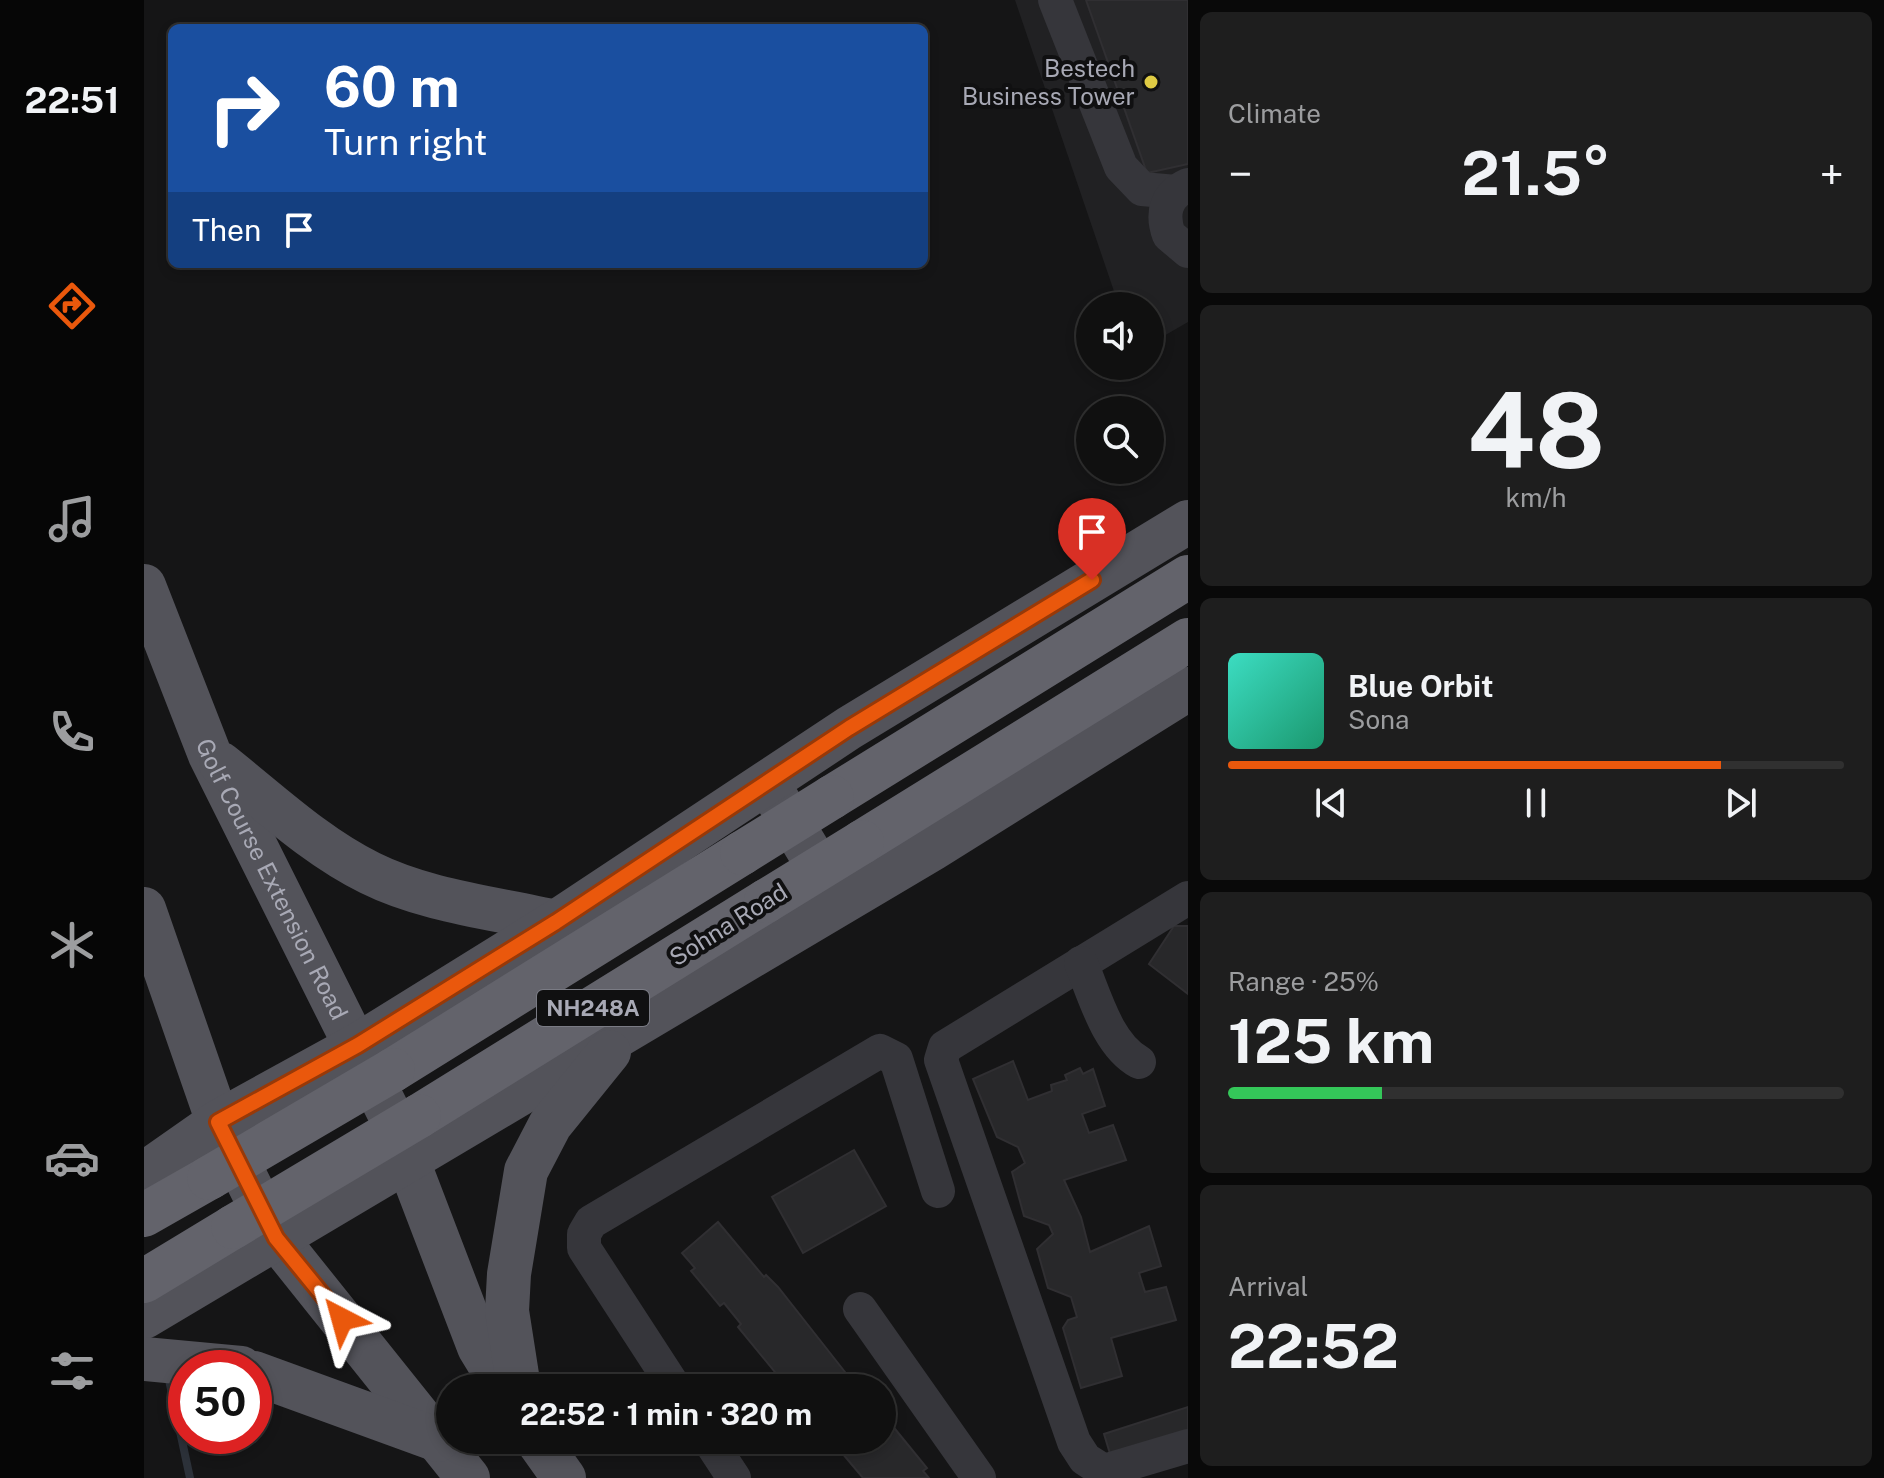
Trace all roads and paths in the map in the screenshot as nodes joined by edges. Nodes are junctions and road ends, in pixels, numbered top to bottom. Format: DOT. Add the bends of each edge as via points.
graph roads {
  1 [pos="1055,0"];
  2 [pos="1182,188"];
  3 [pos="1188,251"];
  4 [pos="1188,522"];
  5 [pos="1188,577"];
  6 [pos="144,586"];
  7 [pos="1188,640"];
  8 [pos="1188,689"];
  9 [pos="210,755"];
  10 [pos="767,782"];
  11 [pos="1188,898"];
  12 [pos="841,903"];
  13 [pos="144,909"];
  14 [pos="556,922"];
  15 [pos="1081,963"];
  16 [pos="628,1028"];
  17 [pos="358,1045"];
  18 [pos="1139,1062"];
  19 [pos="218,1122"];
  20 [pos="410,1159"];
  21 [pos="144,1174"];
  22 [pos="938,1191"];
  23 [pos="144,1215"];
  24 [pos="276,1238"];
  25 [pos="144,1281"];
  26 [pos="860,1309"];
  27 [pos="144,1317"];
  28 [pos="144,1359"];
  29 [pos="168,1361"];
  30 [pos="495,1374"];
  31 [pos="517,1374"];
  32 [pos="666,1374"];
  33 [pos="272,1380"];
  34 [pos="436,1438"];
  35 [pos="436,1439"];
  36 [pos="1188,1446"];
  37 [pos="449,1454"];
  38 [pos="547,1454"];
  39 [pos="718,1454"];
  40 [pos="468,1478"];
  41 [pos="564,1478"];
  42 [pos="734,1478"];
  43 [pos="979,1478"];
  1 -- 2 [label="street" via="1121,167 1142,189"];
  2 -- 3 [label="street" via="1168,201 1164,224 1176,244"];
  4 -- 10 [label="main road"];
  5 -- 23 [label="highway, NH248A, bridge" via="393,1070"];
  6 -- 9 [label="main road, Golf Course Extension Road"];
  7 -- 25 [label="highway, Sohna Road / NH248A, bridge"];
  8 -- 12 [label="main road"];
  9 -- 14 [label="main road" via="324,846 372,874 417,890"];
  9 -- 17 [label="main road, Golf Course Extension Road"];
  10 -- 12 [label="main road"];
  10 -- 14 [label="main road"];
  11 -- 15 [label="street"];
  12 -- 16 [label="main road"];
  13 -- 19 [label="main road"];
  14 -- 17 [label="main road"];
  15 -- 18 [label="street" via="1109,1029"];
  15 -- 36 [label="street" via="945,1047 941,1060 1074,1442 1085,1459 1104,1471"];
  16 -- 20 [label="main road"];
  16 -- 31 [label="main road" via="550,1125 526,1171 507,1311"];
  17 -- 19 [label="main road"];
  17 -- 20 [label="main road, Golf Course Extension Road"];
  19 -- 21 [label="main road"];
  19 -- 24 [label="main road"];
  20 -- 24 [label="main road"];
  20 -- 30 [label="main road, Golf Course Extension Road" via="479,1347"];
  22 -- 32 [label="street" via="896,1059 880,1051 591,1222 584,1248"];
  24 -- 27 [label="main road"];
  24 -- 34 [label="main road"];
  26 -- 43 [label="street"];
  28 -- 29 [label="main road"];
  33 -- 35 [label="main road"];
  37 -- 40 [label="main road"];
  38 -- 41 [label="main road"];
  39 -- 42 [label="street"];
}
